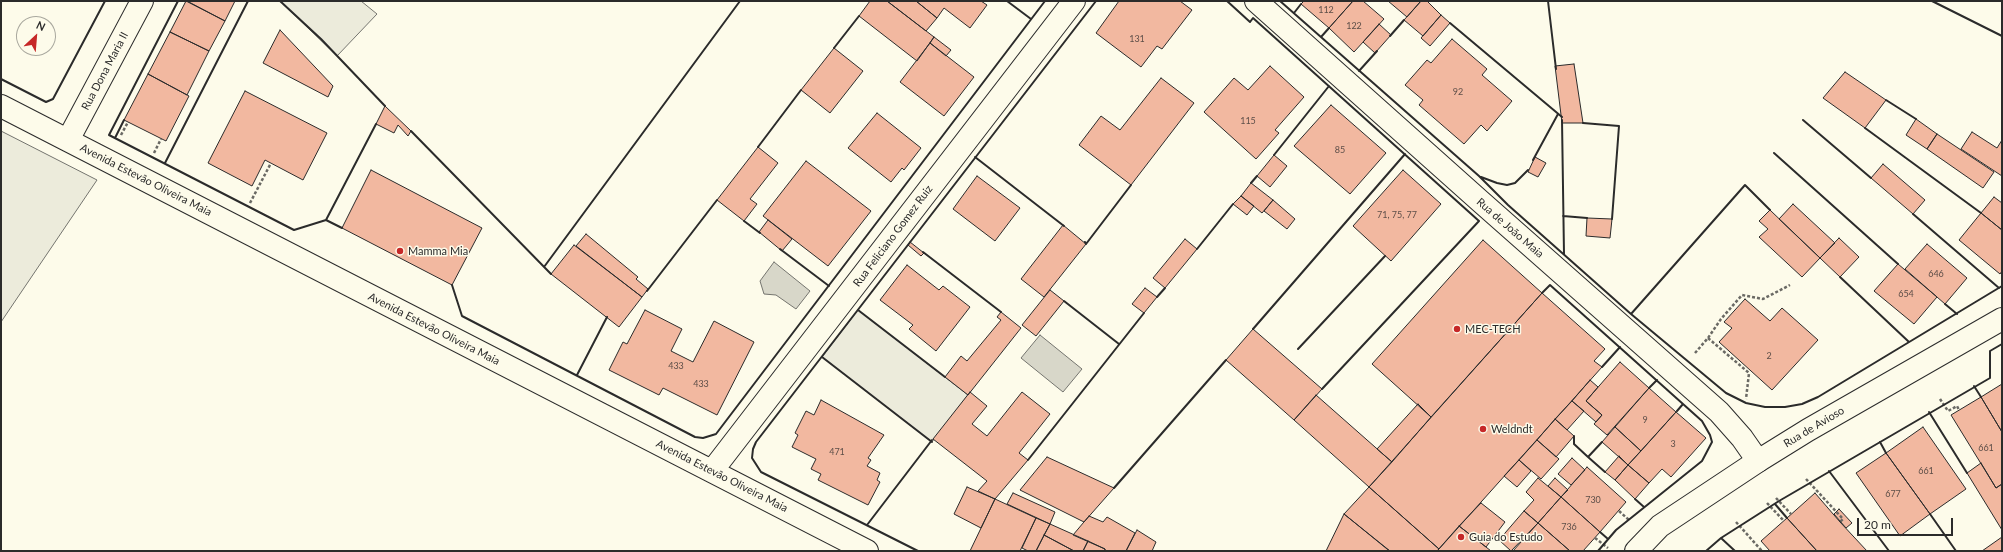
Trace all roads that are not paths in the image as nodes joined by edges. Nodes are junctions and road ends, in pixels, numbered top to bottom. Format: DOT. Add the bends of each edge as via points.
graph roads {
  1 [pos="142,1"];
  2 [pos="1074,1"];
  3 [pos="1256,1"];
  4 [pos="1,106"];
  5 [pos="68,140"];
  6 [pos="2002,319"];
  7 [pos="1758,461"];
  8 [pos="712,471"];
  9 [pos="867,551"];
  10 [pos="1636,551"];
  1 -- 5 [label="street, Rua Dona Maria II"];
  2 -- 8 [label="street, Rua Feliciano Gomez Ruiz"];
  3 -- 7 [label="street, Rua de João Maia" via="1719,412"];
  4 -- 5 [label="street, Avenida Estevão Oliveira Maia"];
  5 -- 8 [label="street, Avenida Estevão Oliveira Maia"];
  6 -- 7 [label="street, Rua de Avioso"];
  7 -- 10 [label="street, Rua de Avioso" via="1660,526"];
  8 -- 9 [label="street, Avenida Estevão Oliveira Maia"];
}
